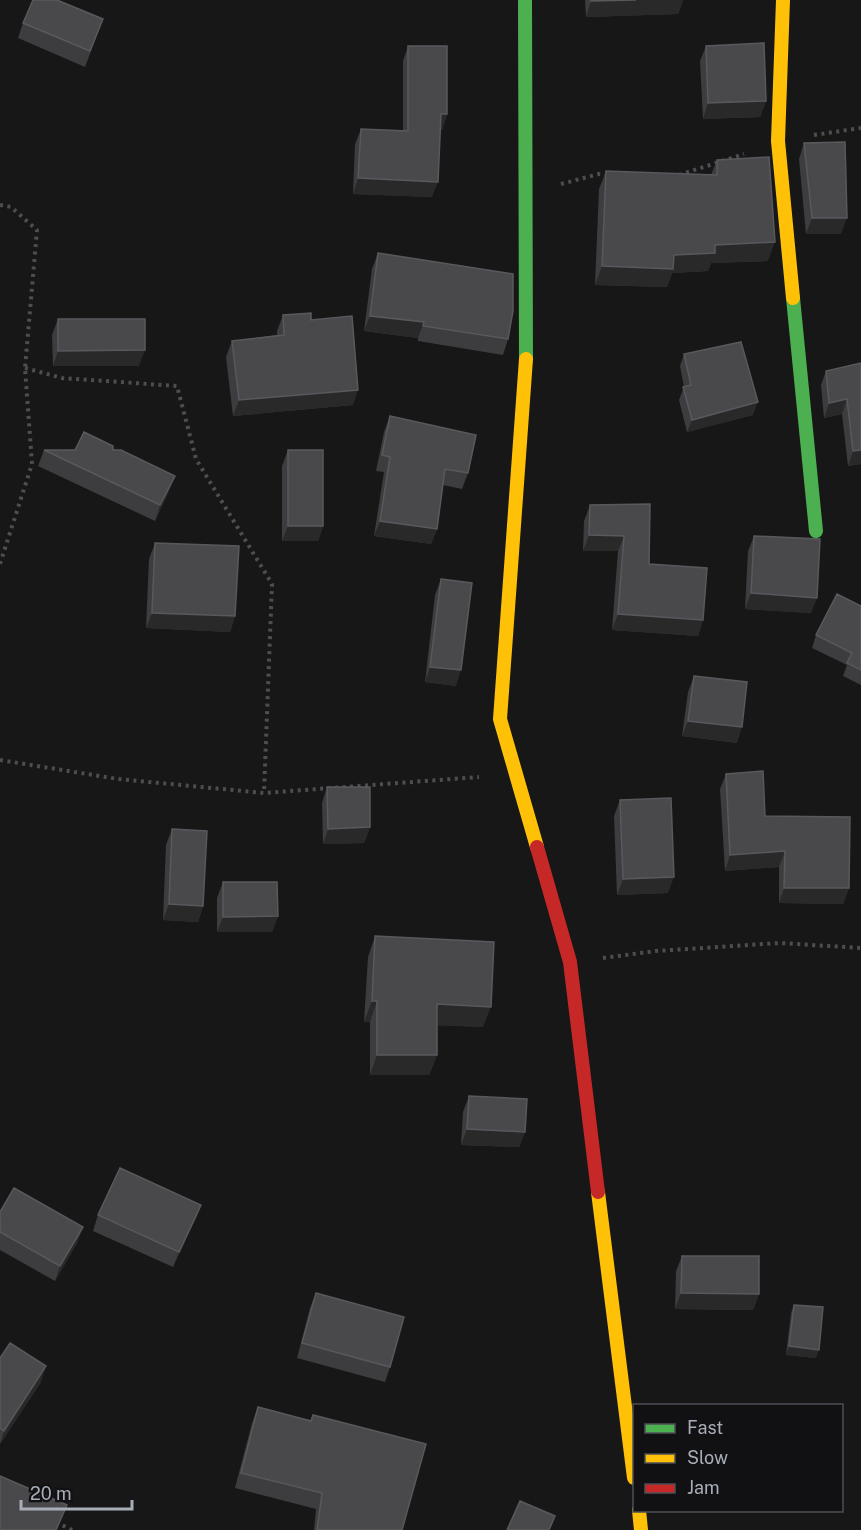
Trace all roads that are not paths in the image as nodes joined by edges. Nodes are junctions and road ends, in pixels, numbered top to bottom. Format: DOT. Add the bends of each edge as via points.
graph roads {
  1 [pos="525,0"];
  2 [pos="783,0"];
  3 [pos="816,531"];
  4 [pos="633,1470"];
  5 [pos="639,1512"];
  6 [pos="641,1530"];
  1 -- 4 [label="street" via="526,373 500,719 570,962"];
  2 -- 3 [label="street" via="777,141"];
  5 -- 6 [label="street"];
}
